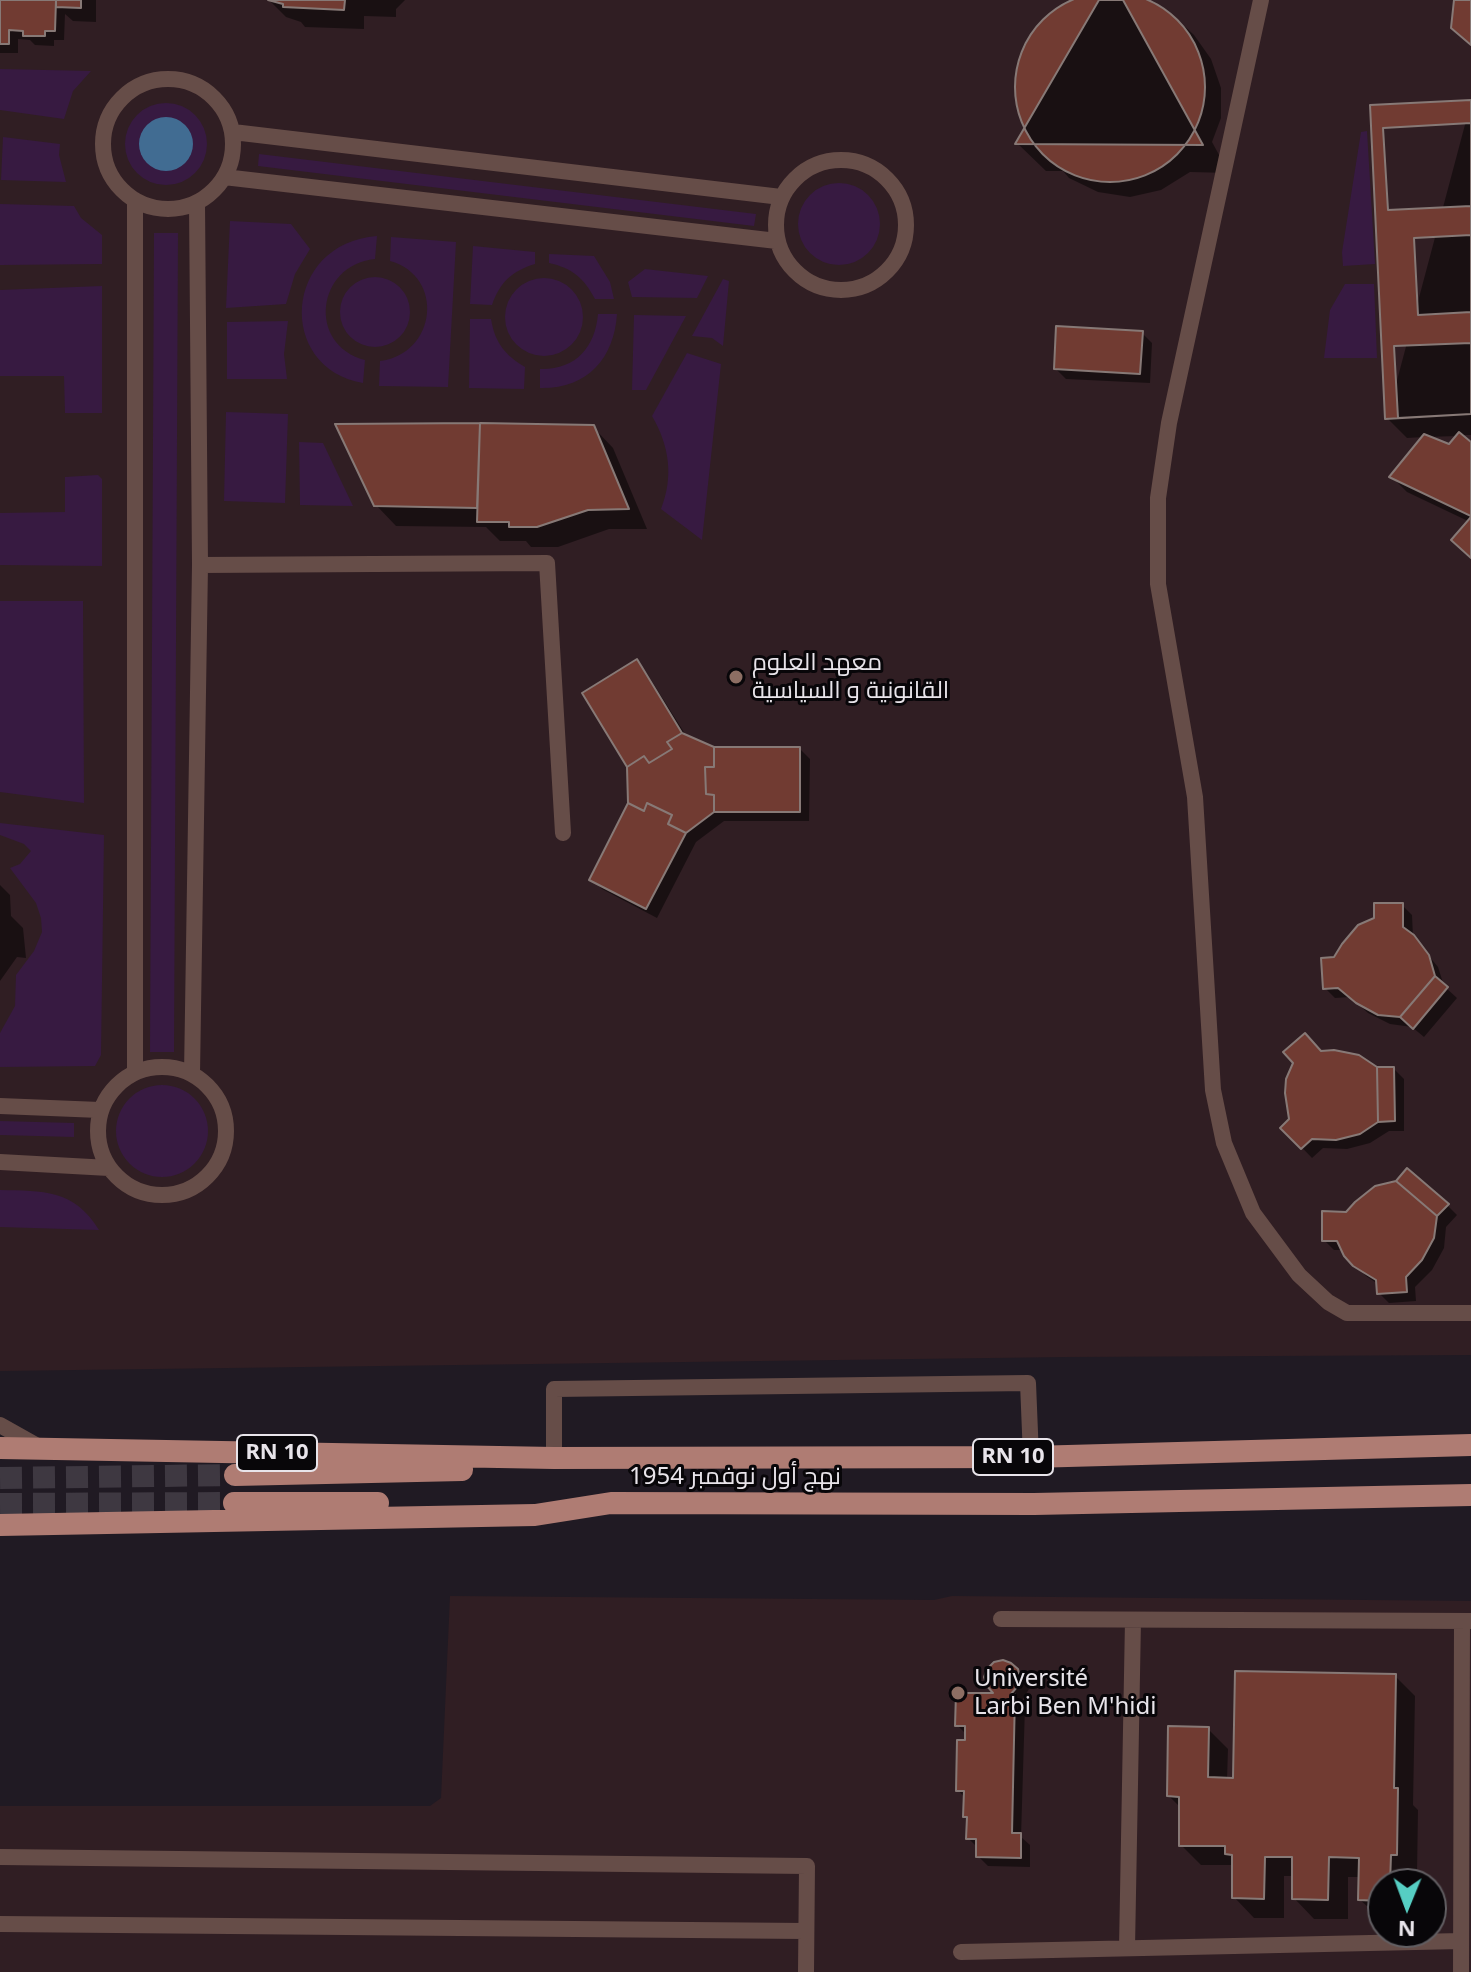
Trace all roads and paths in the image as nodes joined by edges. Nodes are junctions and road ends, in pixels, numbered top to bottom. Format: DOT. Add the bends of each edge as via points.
graph roads {
  1 [pos="1261,0"];
  2 [pos="233,132"];
  3 [pos="224,177"];
  4 [pos="781,197"];
  5 [pos="135,200"];
  6 [pos="197,203"];
  7 [pos="777,241"];
  8 [pos="200,565"];
  9 [pos="563,833"];
  10 [pos="135,1072"];
  11 [pos="192,1074"];
  12 [pos="0,1106"];
  13 [pos="100,1110"];
  14 [pos="0,1162"];
  15 [pos="109,1168"];
  16 [pos="1471,1313"];
  17 [pos="0,1425"];
  18 [pos="1471,1445"];
  19 [pos="0,1448"];
  20 [pos="43,1449"];
  21 [pos="1031,1457"];
  22 [pos="554,1458"];
  23 [pos="235,1475"];
  24 [pos="1471,1495"];
  25 [pos="234,1503"];
  26 [pos="611,1503"];
  27 [pos="0,1525"];
  28 [pos="1001,1619"];
  29 [pos="1133,1620"];
  30 [pos="1467,1621"];
  31 [pos="0,1857"];
  32 [pos="0,1924"];
  33 [pos="805,1931"];
  34 [pos="1461,1941"];
  35 [pos="1127,1948"];
  36 [pos="961,1952"];
  37 [pos="806,1972"];
  38 [pos="1461,1972"];
  1 -- 16 [label="lane" via="1169,423 1158,498 1158,584 1195,797 1213,1090 1224,1143 1253,1213 1299,1275 1328,1302 1347,1313"];
  2 -- 3 [label="lane" via="233,155"];
  2 -- 4 [label="lane"];
  2 -- 5 [label="lane" via="224,109 187,81 140,85 121,98 102,141 117,185"];
  3 -- 6 [label="lane"];
  3 -- 7 [label="lane"];
  4 -- 7 [label="lane" via="775,218"];
  4 -- 7 [label="lane" via="796,177 816,164 840,159 885,176 900,195 907,218 894,265 875,281 852,290 828,289 805,280 787,263"];
  5 -- 6 [label="lane" via="155,208"];
  5 -- 10 [label="lane"];
  6 -- 8 [label="lane"];
  8 -- 9 [label="lane" via="547,563"];
  8 -- 11 [label="lane"];
  10 -- 11 [label="lane" via="173,1067"];
  10 -- 13 [label="lane" via="114,1088"];
  11 -- 15 [label="lane" via="210,1087 227,1131 223,1154 211,1173 193,1188 147,1194 125,1184"];
  12 -- 13 [label="lane"];
  13 -- 15 [label="lane" via="98,1140"];
  14 -- 15 [label="lane"];
  17 -- 20 [label="lane"];
  18 -- 21 [label="main road, نهج أول نوفمبر 1954 / RN 10"];
  19 -- 20 [label="main road, نهج أول نوفمبر 1954 / RN 10"];
  20 -- 22 [label="main road, نهج أول نوفمبر 1954 / RN 10"];
  21 -- 22 [label="main road, نهج أول نوفمبر 1954 / RN 10"];
  21 -- 22 [label="lane" via="1028,1383 554,1389"];
  22 -- 23 [label="main road, RN 10" via="498,1469"];
  24 -- 26 [label="main road, نهج أول نوفمبر 1954 / RN 10" via="1034,1504"];
  25 -- 26 [label="main road, RN 10"];
  26 -- 27 [label="main road, نهج أول نوفمبر 1954" via="535,1515"];
  28 -- 29 [label="lane"];
  29 -- 30 [label="lane"];
  29 -- 35 [label="lane"];
  30 -- 34 [label="lane"];
  31 -- 33 [label="lane" via="807,1866"];
  32 -- 33 [label="lane"];
  33 -- 37 [label="lane"];
  34 -- 35 [label="lane"];
  34 -- 38 [label="lane"];
  35 -- 36 [label="lane"];
}
